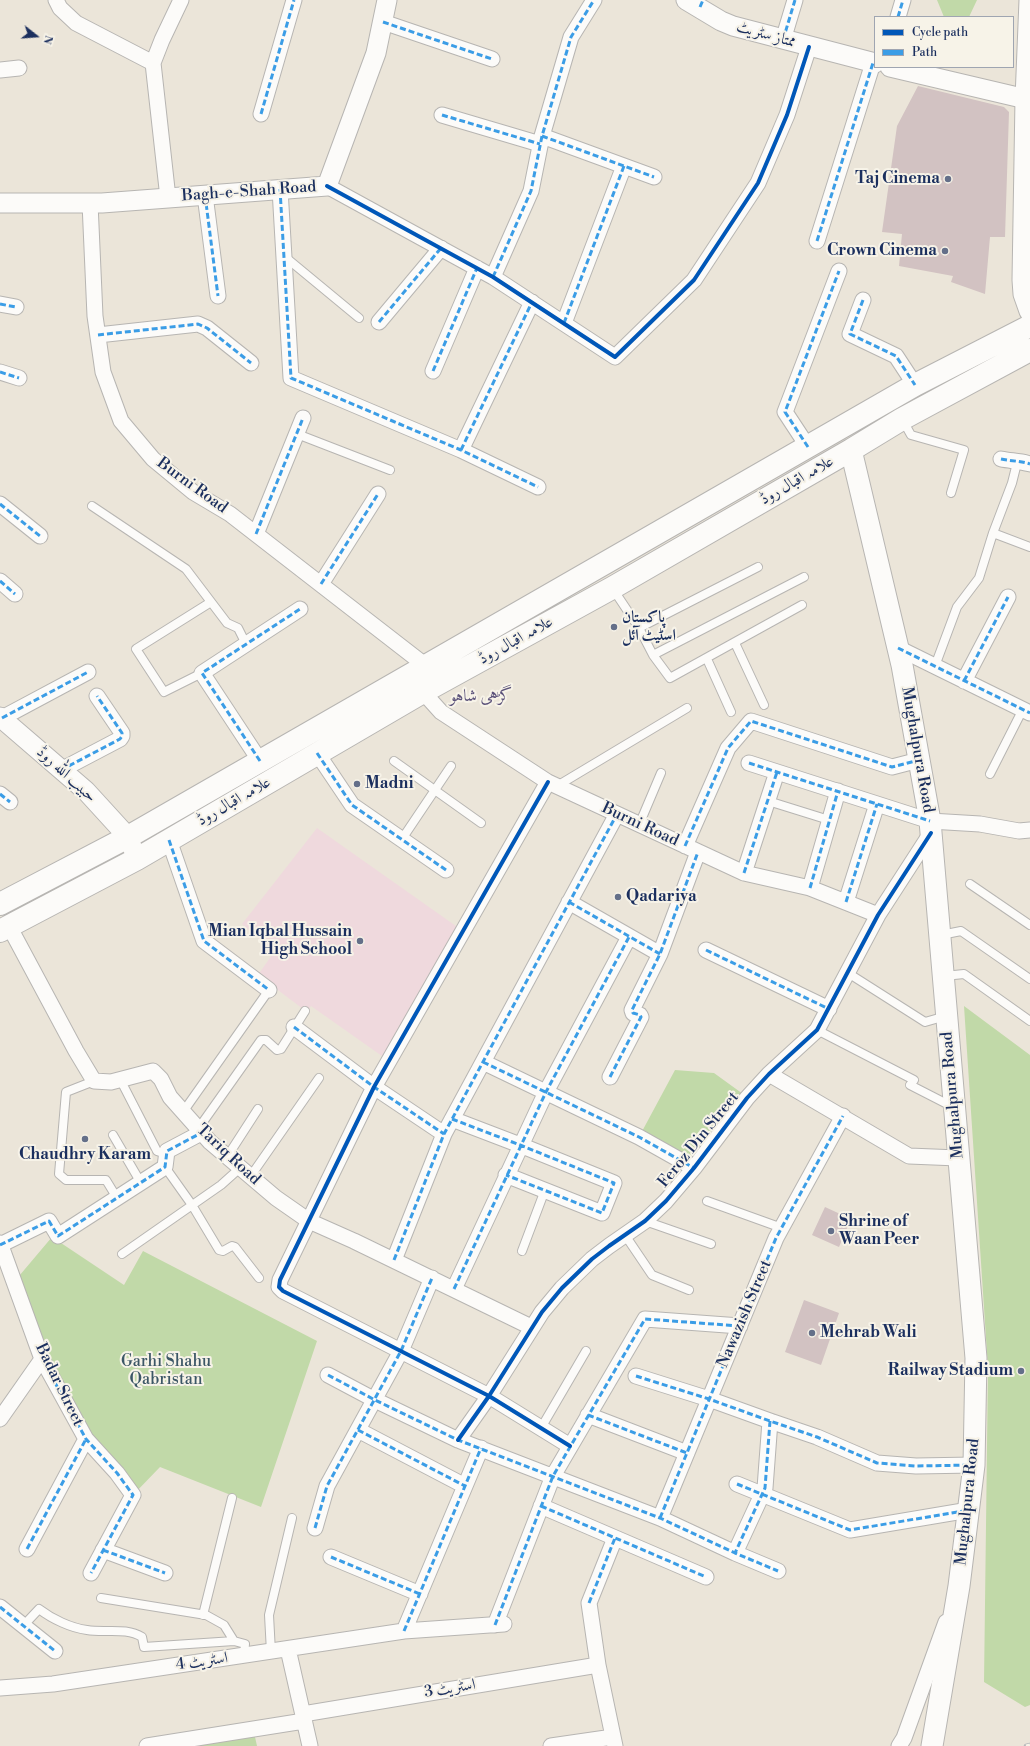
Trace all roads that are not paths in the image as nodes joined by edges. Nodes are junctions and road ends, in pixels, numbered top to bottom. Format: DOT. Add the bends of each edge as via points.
graph roads {
  1 [pos="56,0"];
  2 [pos="181,0"];
  3 [pos="294,0"];
  4 [pos="387,0"];
  5 [pos="594,0"];
  6 [pos="795,0"];
  7 [pos="903,0"];
  8 [pos="1030,0"];
  9 [pos="696,2"];
  10 [pos="898,16"];
  11 [pos="382,22"];
  12 [pos="783,40"];
  13 [pos="809,47"];
  14 [pos="492,59"];
  15 [pos="153,63"];
  16 [pos="874,63"];
  17 [pos="20,68"];
  18 [pos="878,68"];
  19 [pos="896,68"];
  20 [pos="0,70"];
  21 [pos="1026,99"];
  22 [pos="261,114"];
  23 [pos="442,115"];
  24 [pos="541,140"];
  25 [pos="624,166"];
  26 [pos="654,177"];
  27 [pos="327,186"];
  28 [pos="280,189"];
  29 [pos="205,195"];
  30 [pos="168,198"];
  31 [pos="0,203"];
  32 [pos="90,203"];
  33 [pos="817,241"];
  34 [pos="441,248"];
  35 [pos="284,256"];
  36 [pos="477,268"];
  37 [pos="839,271"];
  38 [pos="493,277"];
  39 [pos="218,296"];
  40 [pos="863,300"];
  41 [pos="532,302"];
  42 [pos="0,304"];
  43 [pos="16,307"];
  44 [pos="1030,311"];
  45 [pos="359,318"];
  46 [pos="379,322"];
  47 [pos="564,323"];
  48 [pos="1030,326"];
  49 [pos="98,335"];
  50 [pos="1030,350"];
  51 [pos="250,363"];
  52 [pos="433,371"];
  53 [pos="0,372"];
  54 [pos="19,378"];
  55 [pos="915,385"];
  56 [pos="303,418"];
  57 [pos="902,419"];
  58 [pos="297,434"];
  59 [pos="808,447"];
  60 [pos="461,450"];
  61 [pos="851,450"];
  62 [pos="1001,459"];
  63 [pos="1023,463"];
  64 [pos="390,470"];
  65 [pos="538,487"];
  66 [pos="950,493"];
  67 [pos="378,494"];
  68 [pos="0,504"];
  69 [pos="92,506"];
  70 [pos="993,532"];
  71 [pos="256,534"];
  72 [pos="40,536"];
  73 [pos="1030,547"];
  74 [pos="758,567"];
  75 [pos="581,576"];
  76 [pos="804,577"];
  77 [pos="0,581"];
  78 [pos="321,584"];
  79 [pos="612,588"];
  80 [pos="14,594"];
  81 [pos="1008,597"];
  82 [pos="593,598"];
  83 [pos="211,602"];
  84 [pos="802,605"];
  85 [pos="300,609"];
  86 [pos="640,628"];
  87 [pos="735,643"];
  88 [pos="246,644"];
  89 [pos="898,648"];
  90 [pos="652,655"];
  91 [pos="707,659"];
  92 [pos="426,666"];
  93 [pos="936,666"];
  94 [pos="88,672"];
  95 [pos="202,673"];
  96 [pos="964,680"];
  97 [pos="423,692"];
  98 [pos="97,696"];
  99 [pos="764,706"];
  100 [pos="687,708"];
  101 [pos="1027,711"];
  102 [pos="731,712"];
  103 [pos="1,717"];
  104 [pos="317,753"];
  105 [pos="919,760"];
  106 [pos="260,761"];
  107 [pos="394,761"];
  108 [pos="749,763"];
  109 [pos="451,766"];
  110 [pos="61,770"];
  111 [pos="777,772"];
  112 [pos="661,773"];
  113 [pos="990,774"];
  114 [pos="552,784"];
  115 [pos="434,791"];
  116 [pos="838,792"];
  117 [pos="768,801"];
  118 [pos="877,804"];
  119 [pos="617,814"];
  120 [pos="830,820"];
  121 [pos="481,823"];
  122 [pos="639,824"];
  123 [pos="931,827"];
  124 [pos="1026,834"];
  125 [pos="128,837"];
  126 [pos="402,839"];
  127 [pos="169,840"];
  128 [pos="692,849"];
  129 [pos="137,859"];
  130 [pos="446,870"];
  131 [pos="744,873"];
  132 [pos="970,884"];
  133 [pos="810,888"];
  134 [pos="569,902"];
  135 [pos="846,902"];
  136 [pos="0,904"];
  137 [pos="878,915"];
  138 [pos="1030,925"];
  139 [pos="4,928"];
  140 [pos="940,935"];
  141 [pos="629,937"];
  142 [pos="706,950"];
  143 [pos="660,954"];
  144 [pos="848,973"];
  145 [pos="943,976"];
  146 [pos="1030,979"];
  147 [pos="269,990"];
  148 [pos="829,1009"];
  149 [pos="305,1011"];
  150 [pos="946,1016"];
  151 [pos="1030,1021"];
  152 [pos="294,1027"];
  153 [pos="816,1030"];
  154 [pos="483,1062"];
  155 [pos="769,1074"];
  156 [pos="610,1077"];
  157 [pos="319,1078"];
  158 [pos="120,1079"];
  159 [pos="94,1081"];
  160 [pos="374,1087"];
  161 [pos="546,1092"];
  162 [pos="954,1108"];
  163 [pos="258,1109"];
  164 [pos="182,1112"];
  165 [pos="843,1116"];
  166 [pos="452,1119"];
  167 [pos="199,1131"];
  168 [pos="444,1134"];
  169 [pos="113,1135"];
  170 [pos="520,1145"];
  171 [pos="226,1157"];
  172 [pos="958,1158"];
  173 [pos="166,1161"];
  174 [pos="694,1168"];
  175 [pos="245,1172"];
  176 [pos="506,1175"];
  177 [pos="141,1183"];
  178 [pos="545,1190"];
  179 [pos="117,1198"];
  180 [pos="707,1202"];
  181 [pos="192,1205"];
  182 [pos="309,1221"];
  183 [pos="645,1221"];
  184 [pos="782,1228"];
  185 [pos="624,1235"];
  186 [pos="711,1244"];
  187 [pos="0,1245"];
  188 [pos="522,1251"];
  189 [pos="122,1254"];
  190 [pos="394,1260"];
  191 [pos="259,1278"];
  192 [pos="432,1278"];
  193 [pos="454,1289"];
  194 [pos="689,1290"];
  195 [pos="740,1326"];
  196 [pos="531,1327"];
  197 [pos="401,1351"];
  198 [pos="586,1351"];
  199 [pos="42,1359"];
  200 [pos="328,1375"];
  201 [pos="636,1376"];
  202 [pos="489,1396"];
  203 [pos="709,1399"];
  204 [pos="375,1400"];
  205 [pos="588,1415"];
  206 [pos="0,1419"];
  207 [pos="770,1421"];
  208 [pos="541,1428"];
  209 [pos="358,1430"];
  210 [pos="86,1439"];
  211 [pos="458,1440"];
  212 [pos="570,1446"];
  213 [pos="482,1448"];
  214 [pos="687,1453"];
  215 [pos="974,1465"];
  216 [pos="553,1476"];
  217 [pos="737,1484"];
  218 [pos="465,1486"];
  219 [pos="762,1494"];
  220 [pos="232,1498"];
  221 [pos="541,1506"];
  222 [pos="968,1510"];
  223 [pos="292,1518"];
  224 [pos="660,1518"];
  225 [pos="315,1528"];
  226 [pos="615,1538"];
  227 [pos="27,1549"];
  228 [pos="103,1550"];
  229 [pos="735,1553"];
  230 [pos="331,1557"];
  231 [pos="778,1571"];
  232 [pos="91,1573"];
  233 [pos="165,1573"];
  234 [pos="706,1577"];
  235 [pos="959,1586"];
  236 [pos="420,1594"];
  237 [pos="101,1598"];
  238 [pos="0,1607"];
  239 [pos="203,1614"];
  240 [pos="23,1626"];
  241 [pos="404,1631"];
  242 [pos="234,1641"];
  243 [pos="288,1649"];
  244 [pos="55,1651"];
  245 [pos="272,1652"];
  246 [pos="244,1656"];
  247 [pos="598,1665"];
  248 [pos="0,1688"];
  249 [pos="303,1717"];
  250 [pos="614,1742"];
  251 [pos="147,1746"];
  252 [pos="310,1746"];
  253 [pos="551,1746"];
  254 [pos="899,1746"];
  255 [pos="932,1746"];
  1 -- 15 [label="street" via="60,8 76,24"];
  2 -- 15 [label="street"];
  3 -- 22 [label="street"];
  4 -- 11 [label="street, Bagh-e-Shah Road"];
  5 -- 24 [label="street" via="571,37"];
  6 -- 12 [label="street"];
  7 -- 10 [label="street"];
  8 -- 21 [label="main road"];
  9 -- 12 [label="street, ممتاز سٹریٹ" via="721,21"];
  11 -- 14 [label="street"];
  11 -- 27 [label="street, Bagh-e-Shah Road" via="376,53"];
  12 -- 13 [label="street, ممتاز سٹریٹ"];
  13 -- 16 [label="street, ممتاز سٹریٹ"];
  13 -- 47 [label="street" via="787,115 758,184 694,280 615,357"];
  15 -- 30 [label="street"];
  17 -- 20 [label="street"];
  18 -- 33 [label="street"];
  19 -- 21 [label="street, ممتاز سٹریٹ"];
  21 -- 44 [label="main road" via="1023,280 1024,294"];
  23 -- 24 [label="street"];
  24 -- 25 [label="street"];
  24 -- 38 [label="street" via="531,190"];
  25 -- 26 [label="street"];
  25 -- 47 [label="street"];
  27 -- 28 [label="street, Bagh-e-Shah Road"];
  27 -- 34 [label="street"];
  28 -- 29 [label="street, Bagh-e-Shah Road"];
  28 -- 35 [label="street"];
  29 -- 30 [label="street, Bagh-e-Shah Road"];
  29 -- 39 [label="street"];
  30 -- 32 [label="street, Bagh-e-Shah Road"];
  31 -- 32 [label="street, Bagh-e-Shah Road"];
  32 -- 49 [label="street, Burni Road"];
  34 -- 36 [label="street"];
  34 -- 46 [label="street"];
  35 -- 45 [label="lane"];
  35 -- 60 [label="street" via="291,378"];
  36 -- 38 [label="street"];
  36 -- 52 [label="street"];
  37 -- 59 [label="street" via="785,412"];
  38 -- 41 [label="street"];
  40 -- 55 [label="street" via="850,334 896,356"];
  41 -- 47 [label="street"];
  41 -- 60 [label="street"];
  42 -- 43 [label="street"];
  48 -- 55 [label="main road, علامہ اقبال روڈ"];
  49 -- 51 [label="street" via="198,324 207,328"];
  49 -- 71 [label="street, Burni Road" via="103,372 121,421 153,459 193,492 230,514"];
  50 -- 57 [label="main road, علامہ اقبال روڈ"];
  53 -- 54 [label="street"];
  55 -- 59 [label="main road, علامہ اقبال روڈ"];
  56 -- 58 [label="street"];
  57 -- 61 [label="main road, علامہ اقبال روڈ"];
  57 -- 66 [label="lane" via="911,435 964,450"];
  58 -- 64 [label="lane"];
  58 -- 71 [label="street"];
  59 -- 75 [label="main road, علامہ اقبال روڈ"];
  60 -- 65 [label="street"];
  61 -- 79 [label="main road, علامہ اقبال روڈ"];
  61 -- 89 [label="main road, Mughalpura Road"];
  62 -- 63 [label="street"];
  63 -- 70 [label="lane" via="1012,483"];
  67 -- 78 [label="street"];
  68 -- 72 [label="street"];
  69 -- 83 [label="lane" via="186,569"];
  70 -- 73 [label="lane"];
  70 -- 93 [label="lane" via="979,578 957,607"];
  71 -- 78 [label="street, Burni Road"];
  74 -- 86 [label="lane"];
  75 -- 82 [label="main road"];
  75 -- 92 [label="main road, علامہ اقبال روڈ"];
  76 -- 90 [label="lane"];
  77 -- 80 [label="street"];
  78 -- 92 [label="street, Burni Road"];
  79 -- 82 [label="main road, علامہ اقبال روڈ"];
  79 -- 86 [label="lane"];
  81 -- 96 [label="street"];
  82 -- 97 [label="main road, علامہ اقبال روڈ"];
  83 -- 88 [label="lane" via="227,623 238,628"];
  83 -- 95 [label="lane" via="136,649 161,691 164,692"];
  84 -- 87 [label="lane"];
  85 -- 88 [label="street"];
  86 -- 90 [label="lane"];
  87 -- 91 [label="lane"];
  87 -- 99 [label="lane"];
  88 -- 95 [label="street"];
  89 -- 93 [label="street"];
  89 -- 105 [label="main road, Mughalpura Road"];
  90 -- 91 [label="lane" via="670,678"];
  91 -- 102 [label="lane"];
  92 -- 106 [label="main road, علامہ اقبال روڈ"];
  93 -- 96 [label="street"];
  94 -- 103 [label="street"];
  95 -- 106 [label="street"];
  96 -- 101 [label="street"];
  97 -- 104 [label="main road, علامہ اقبال روڈ"];
  97 -- 114 [label="street, Burni Road" via="441,712"];
  98 -- 110 [label="street" via="122,736"];
  100 -- 114 [label="lane"];
  101 -- 113 [label="lane"];
  103 -- 110 [label="street, حبیب اللہ روڈ"];
  104 -- 126 [label="street" via="352,805"];
  104 -- 127 [label="main road, علامہ اقبال روڈ"];
  105 -- 123 [label="main road, Mughalpura Road"];
  105 -- 128 [label="street" via="892,767 751,721 728,748"];
  106 -- 125 [label="main road, علامہ اقبال روڈ"];
  107 -- 115 [label="lane"];
  108 -- 111 [label="street"];
  109 -- 115 [label="lane"];
  110 -- 125 [label="street, حبیب اللہ روڈ" via="86,791"];
  111 -- 116 [label="street"];
  111 -- 117 [label="street"];
  112 -- 122 [label="lane"];
  114 -- 119 [label="street, Burni Road"];
  114 -- 160 [label="street"];
  115 -- 121 [label="lane"];
  115 -- 126 [label="lane"];
  116 -- 118 [label="street"];
  116 -- 120 [label="street"];
  117 -- 120 [label="lane"];
  117 -- 131 [label="street"];
  118 -- 123 [label="street"];
  118 -- 135 [label="street"];
  119 -- 122 [label="street, Burni Road"];
  119 -- 134 [label="street"];
  120 -- 133 [label="street"];
  122 -- 128 [label="street, Burni Road"];
  123 -- 124 [label="street" via="980,824"];
  123 -- 137 [label="street, Feroz Din Street"];
  123 -- 140 [label="main road, Mughalpura Road"];
  125 -- 129 [label="street"];
  125 -- 136 [label="main road, علامہ اقبال روڈ"];
  126 -- 130 [label="street"];
  127 -- 129 [label="main road, علامہ اقبال روڈ"];
  127 -- 147 [label="street" via="204,941"];
  128 -- 131 [label="street, Burni Road"];
  128 -- 143 [label="street"];
  129 -- 139 [label="main road, علامہ اقبال روڈ"];
  131 -- 133 [label="street, Burni Road"];
  132 -- 138 [label="lane"];
  133 -- 135 [label="street, Burni Road"];
  134 -- 141 [label="street"];
  134 -- 154 [label="street"];
  135 -- 137 [label="street, Burni Road"];
  137 -- 144 [label="street, Feroz Din Street"];
  139 -- 159 [label="street"];
  140 -- 145 [label="main road, Mughalpura Road"];
  140 -- 146 [label="lane" via="961,931"];
  141 -- 143 [label="street"];
  141 -- 161 [label="street"];
  142 -- 148 [label="street"];
  143 -- 156 [label="street" via="632,1010 640,1017"];
  144 -- 148 [label="street, Feroz Din Street"];
  144 -- 150 [label="lane" via="925,1022"];
  145 -- 150 [label="main road, Mughalpura Road"];
  145 -- 151 [label="lane" via="964,974"];
  147 -- 164 [label="lane"];
  148 -- 153 [label="street, Feroz Din Street"];
  149 -- 152 [label="lane"];
  150 -- 162 [label="main road, Mughalpura Road"];
  152 -- 160 [label="street"];
  152 -- 167 [label="lane" via="279,1050 266,1040 261,1040"];
  153 -- 155 [label="street, Feroz Din Street"];
  153 -- 162 [label="lane" via="914,1080 910,1085"];
  154 -- 161 [label="street"];
  154 -- 166 [label="street"];
  155 -- 165 [label="street"];
  155 -- 174 [label="street, Feroz Din Street" via="747,1098"];
  157 -- 175 [label="lane"];
  158 -- 159 [label="street, Tariq Road" via="111,1082"];
  158 -- 164 [label="street, Tariq Road" via="153,1071"];
  158 -- 173 [label="lane" via="157,1151"];
  159 -- 179 [label="lane" via="66,1092 59,1174 66,1180 106,1180"];
  160 -- 168 [label="street"];
  160 -- 182 [label="street"];
  161 -- 170 [label="street"];
  161 -- 174 [label="street" via="639,1137"];
  162 -- 172 [label="main road, Mughalpura Road"];
  163 -- 171 [label="lane"];
  164 -- 167 [label="street, Tariq Road"];
  165 -- 172 [label="street" via="908,1156"];
  165 -- 184 [label="street, Nawazish Street"];
  166 -- 168 [label="street"];
  166 -- 170 [label="street"];
  167 -- 171 [label="street, Tariq Road"];
  167 -- 173 [label="street" via="167,1151"];
  168 -- 190 [label="street"];
  169 -- 177 [label="lane"];
  170 -- 176 [label="street"];
  170 -- 178 [label="street" via="614,1183 602,1213"];
  171 -- 175 [label="street, Tariq Road"];
  172 -- 215 [label="main road, Mughalpura Road" via="976,1358"];
  173 -- 177 [label="street"];
  173 -- 181 [label="lane"];
  174 -- 183 [label="street, Feroz Din Street"];
  175 -- 181 [label="lane" via="221,1184"];
  175 -- 182 [label="street, Tariq Road"];
  176 -- 178 [label="street"];
  176 -- 193 [label="street"];
  177 -- 179 [label="street"];
  178 -- 188 [label="lane"];
  179 -- 187 [label="street" via="58,1236 49,1221"];
  180 -- 184 [label="lane"];
  181 -- 189 [label="lane"];
  181 -- 191 [label="lane" via="219,1250 235,1247"];
  182 -- 190 [label="street, Tariq Road"];
  182 -- 197 [label="street" via="279,1287"];
  183 -- 185 [label="street, Feroz Din Street"];
  183 -- 186 [label="lane"];
  184 -- 195 [label="street, Nawazish Street"];
  185 -- 194 [label="lane" via="652,1275"];
  185 -- 196 [label="street, Feroz Din Street" via="592,1259 562,1288"];
  187 -- 199 [label="street, Badar Street"];
  190 -- 192 [label="street, Tariq Road"];
  192 -- 193 [label="street, Tariq Road"];
  192 -- 197 [label="street"];
  193 -- 196 [label="street, Tariq Road"];
  195 -- 203 [label="street, Nawazish Street"];
  195 -- 205 [label="street" via="645,1319"];
  196 -- 202 [label="street, Feroz Din Street"];
  197 -- 202 [label="street"];
  197 -- 204 [label="street"];
  198 -- 208 [label="lane"];
  199 -- 206 [label="street"];
  199 -- 210 [label="street, Badar Street"];
  200 -- 204 [label="street"];
  201 -- 203 [label="street"];
  202 -- 208 [label="street"];
  202 -- 211 [label="street, Feroz Din Street"];
  203 -- 207 [label="street"];
  203 -- 214 [label="street, Nawazish Street"];
  204 -- 209 [label="street"];
  204 -- 211 [label="street"];
  205 -- 212 [label="street"];
  205 -- 214 [label="street"];
  207 -- 215 [label="street" via="818,1437 877,1463 916,1466"];
  207 -- 219 [label="street" via="765,1488"];
  208 -- 212 [label="street"];
  209 -- 218 [label="street"];
  209 -- 225 [label="street" via="327,1486"];
  210 -- 227 [label="street"];
  210 -- 228 [label="street, Badar Street" via="133,1495"];
  211 -- 213 [label="street"];
  212 -- 216 [label="street"];
  213 -- 216 [label="street"];
  213 -- 218 [label="street"];
  214 -- 224 [label="street, Nawazish Street"];
  215 -- 222 [label="main road, Mughalpura Road"];
  216 -- 221 [label="street"];
  216 -- 224 [label="street"];
  217 -- 219 [label="street"];
  218 -- 236 [label="street"];
  219 -- 222 [label="street" via="850,1530"];
  219 -- 229 [label="street"];
  220 -- 239 [label="lane"];
  221 -- 226 [label="street"];
  221 -- 241 [label="street, اسٹریٹ 4" via="499,1624"];
  222 -- 235 [label="main road, Mughalpura Road"];
  223 -- 245 [label="lane" via="269,1615"];
  224 -- 229 [label="street"];
  226 -- 234 [label="street"];
  226 -- 247 [label="street" via="589,1603"];
  228 -- 232 [label="street"];
  228 -- 233 [label="street"];
  229 -- 231 [label="street"];
  230 -- 236 [label="street"];
  235 -- 254 [label="street"];
  235 -- 255 [label="main road, Mughalpura Road"];
  236 -- 241 [label="street"];
  237 -- 239 [label="lane"];
  238 -- 240 [label="street"];
  239 -- 242 [label="lane" via="224,1626"];
  240 -- 242 [label="lane" via="39,1609 48,1616 87,1630 133,1632 142,1637 144,1647"];
  240 -- 244 [label="street"];
  241 -- 243 [label="street, اسٹریٹ 4"];
  242 -- 246 [label="lane" via="246,1644"];
  243 -- 245 [label="street, اسٹریٹ 4"];
  243 -- 249 [label="street"];
  245 -- 246 [label="street, اسٹریٹ 4"];
  246 -- 248 [label="street, اسٹریٹ 4" via="53,1684"];
  247 -- 249 [label="street, اسٹریٹ 3"];
  247 -- 250 [label="street"];
  249 -- 251 [label="street, اسٹریٹ 3"];
  249 -- 252 [label="street"];
  250 -- 253 [label="street"];
}
